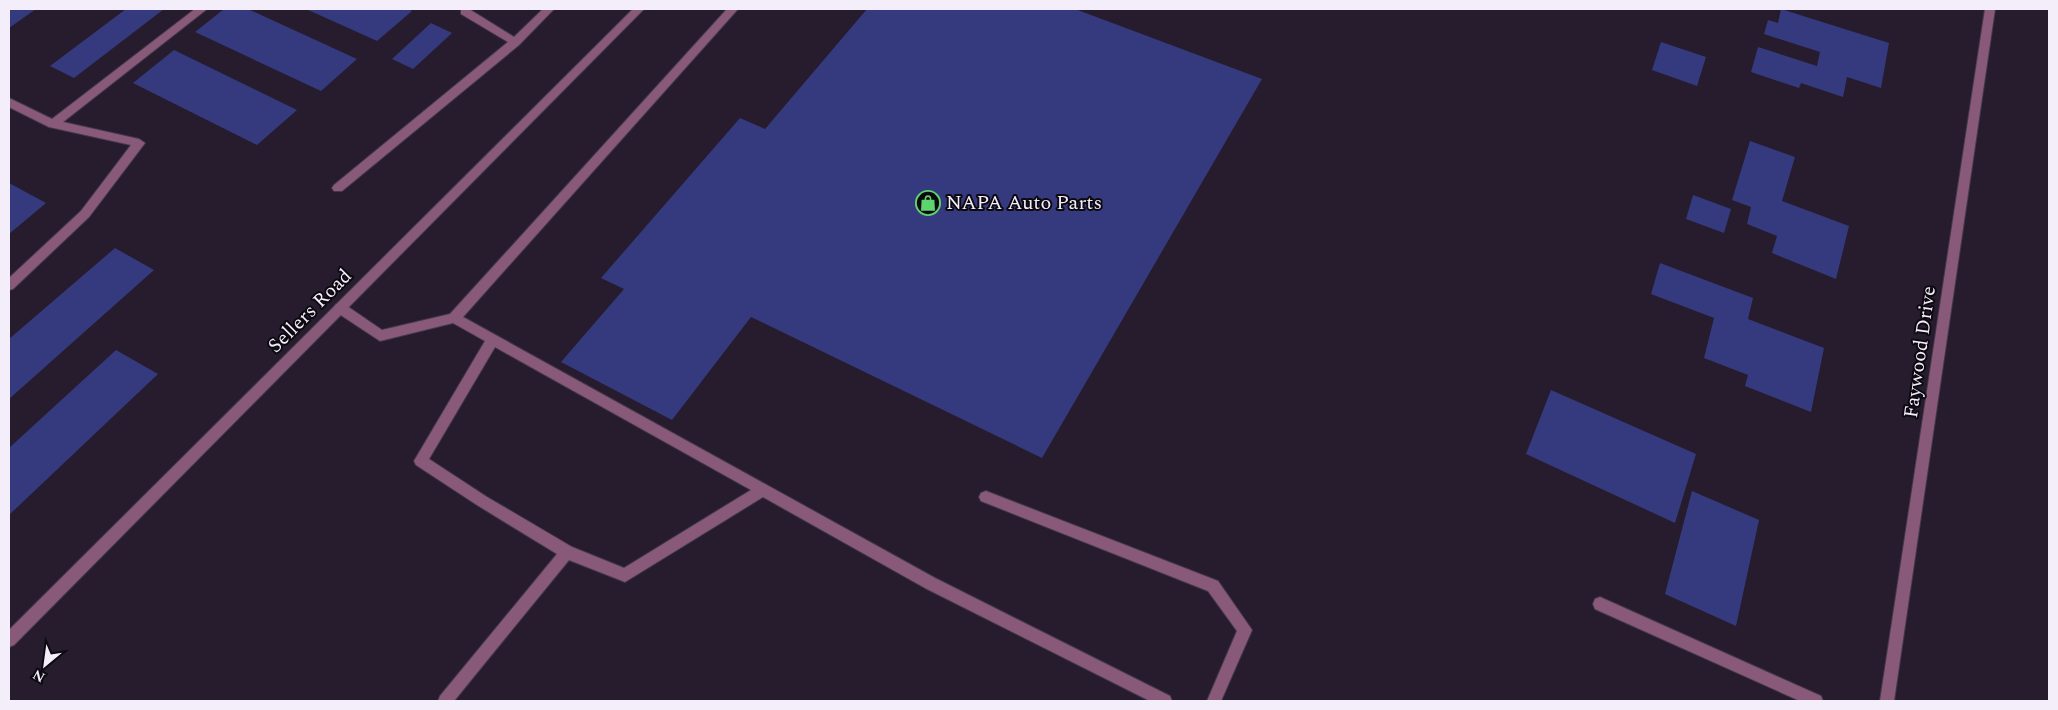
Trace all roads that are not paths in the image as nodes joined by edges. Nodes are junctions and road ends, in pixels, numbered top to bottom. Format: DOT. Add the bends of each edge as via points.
graph roads {
  1 [pos="202,9"];
  2 [pos="549,9"];
  3 [pos="638,9"];
  4 [pos="733,9"];
  5 [pos="1990,9"];
  6 [pos="465,11"];
  7 [pos="514,42"];
  8 [pos="9,102"];
  9 [pos="53,124"];
  10 [pos="338,188"];
  11 [pos="9,285"];
  12 [pos="340,308"];
  13 [pos="454,318"];
  14 [pos="493,339"];
  15 [pos="763,490"];
  16 [pos="986,497"];
  17 [pos="568,552"];
  18 [pos="1600,604"];
  19 [pos="9,640"];
  20 [pos="445,701"];
  21 [pos="1165,701"];
  22 [pos="1214,701"];
  23 [pos="1816,701"];
  24 [pos="1887,701"];
  1 -- 9 [label="street"];
  2 -- 7 [label="street"];
  3 -- 12 [label="street, Sellers Road"];
  4 -- 13 [label="street"];
  5 -- 24 [label="street, Faywood Drive"];
  6 -- 7 [label="street"];
  7 -- 10 [label="street"];
  8 -- 9 [label="street"];
  9 -- 11 [label="street" via="139,143 85,214"];
  12 -- 13 [label="street" via="380,336"];
  12 -- 19 [label="street, Sellers Road"];
  13 -- 14 [label="street"];
  14 -- 15 [label="street"];
  14 -- 17 [label="street" via="421,461"];
  15 -- 17 [label="street" via="625,575"];
  15 -- 21 [label="street" via="930,583"];
  16 -- 22 [label="street" via="1213,586 1245,630"];
  17 -- 20 [label="street"];
  18 -- 23 [label="street"];
}
